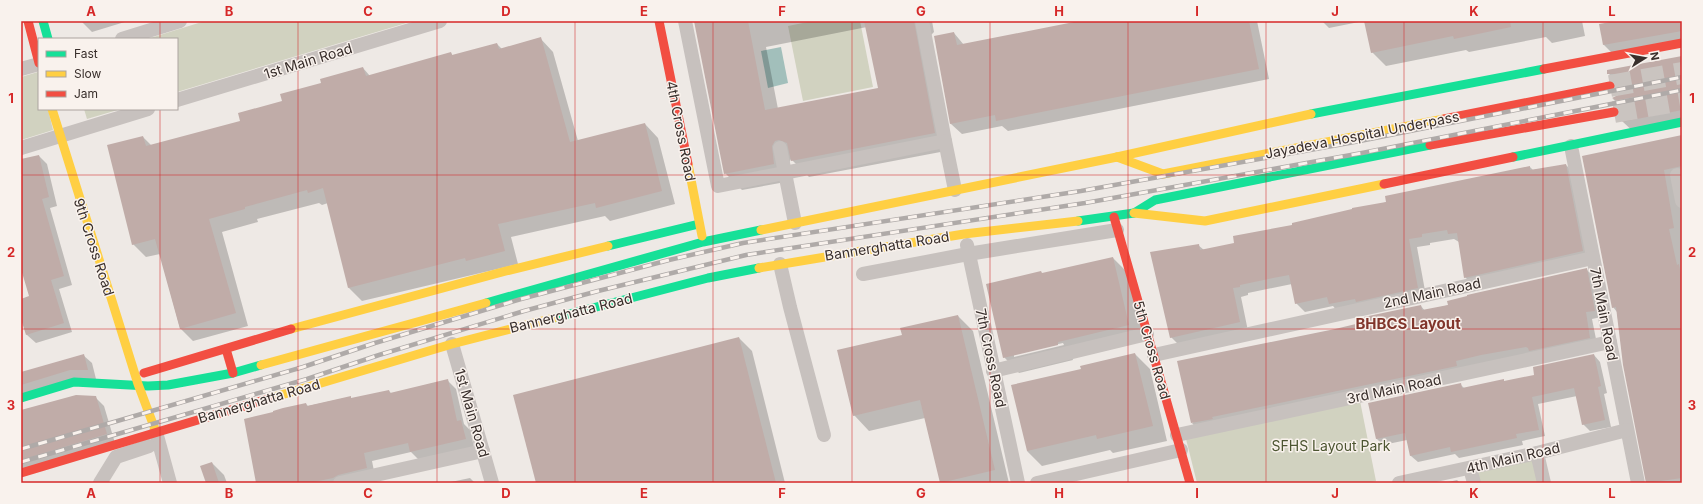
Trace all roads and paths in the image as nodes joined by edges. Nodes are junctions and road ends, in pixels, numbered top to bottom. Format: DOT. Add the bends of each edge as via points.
graph roads {
  1 [pos="28,21"];
  2 [pos="43,21"];
  3 [pos="180,21"];
  4 [pos="440,21"];
  5 [pos="660,21"];
  6 [pos="685,21"];
  7 [pos="922,21"];
  8 [pos="48,38"];
  9 [pos="125,38"];
  10 [pos="1682,43"];
  11 [pos="38,60"];
  12 [pos="38,64"];
  13 [pos="21,69"];
  14 [pos="1610,86"];
  15 [pos="178,100"];
  16 [pos="52,110"];
  17 [pos="145,110"];
  18 [pos="1614,112"];
  19 [pos="1682,122"];
  20 [pos="59,136"];
  21 [pos="945,141"];
  22 [pos="1571,146"];
  23 [pos="21,148"];
  24 [pos="780,148"];
  25 [pos="1117,157"];
  26 [pos="785,173"];
  27 [pos="1677,175"];
  28 [pos="955,190"];
  29 [pos="1682,201"];
  30 [pos="1134,213"];
  31 [pos="795,223"];
  32 [pos="699,224"];
  33 [pos="1115,224"];
  34 [pos="964,234"];
  35 [pos="703,242"];
  36 [pos="968,254"];
  37 [pos="1593,258"];
  38 [pos="780,264"];
  39 [pos="863,274"];
  40 [pos="116,282"];
  41 [pos="1148,334"];
  42 [pos="1610,342"];
  43 [pos="452,344"];
  44 [pos="226,349"];
  45 [pos="1154,355"];
  46 [pos="994,371"];
  47 [pos="233,373"];
  48 [pos="144,374"];
  49 [pos="138,384"];
  50 [pos="148,386"];
  51 [pos="21,398"];
  52 [pos="1627,430"];
  53 [pos="824,435"];
  54 [pos="1177,435"];
  55 [pos="157,437"];
  56 [pos="1181,450"];
  57 [pos="483,451"];
  58 [pos="1537,453"];
  59 [pos="1470,468"];
  60 [pos="21,473"];
  61 [pos="100,483"];
  62 [pos="170,483"];
  63 [pos="340,483"];
  64 [pos="492,483"];
  65 [pos="1018,483"];
  66 [pos="1037,483"];
  67 [pos="1190,483"];
  68 [pos="1399,483"];
  69 [pos="1474,483"];
  70 [pos="1544,483"];
  71 [pos="1638,483"];
  1 -- 11 [label="main road"];
  2 -- 8 [label="main road"];
  3 -- 9 [label="street"];
  4 -- 15 [label="street, 1st Main Road"];
  5 -- 32 [label="main road, 4th Cross Road"];
  6 -- 26 [label="street" via="718,186"];
  7 -- 21 [label="street"];
  10 -- 25 [label="main road" via="1295,117"];
  12 -- 13 [label="street"];
  14 -- 25 [label="main road, Jayadeva Hospital Underpass" via="1163,174"];
  16 -- 20 [label="main road, 9th Cross Road"];
  17 -- 20 [label="street"];
  18 -- 30 [label="main road, Jayadeva Hospital Underpass" via="1155,200"];
  19 -- 22 [label="main road"];
  20 -- 23 [label="street"];
  20 -- 49 [label="main road, 9th Cross Road"];
  21 -- 26 [label="street"];
  21 -- 28 [label="street"];
  22 -- 30 [label="main road" via="1205,222"];
  22 -- 37 [label="street, 7th Main Road"];
  24 -- 26 [label="street"];
  25 -- 28 [label="main road"];
  26 -- 31 [label="street"];
  27 -- 29 [label="street"];
  28 -- 31 [label="main road"];
  30 -- 33 [label="main road, Bannerghatta Road"];
  31 -- 35 [label="main road"];
  32 -- 35 [label="main road, 4th Cross Road"];
  32 -- 44 [label="main road" via="506,270"];
  33 -- 34 [label="main road, Bannerghatta Road"];
  33 -- 36 [label="street"];
  33 -- 41 [label="main road, 5th Cross Road"];
  34 -- 36 [label="street, 7th Cross Road"];
  34 -- 38 [label="main road, Bannerghatta Road"];
  35 -- 47 [label="main road"];
  36 -- 39 [label="street"];
  36 -- 46 [label="street, 7th Cross Road"];
  37 -- 42 [label="street, 7th Main Road"];
  37 -- 45 [label="street, 2nd Main Road"];
  38 -- 43 [label="main road, Bannerghatta Road" via="708,278"];
  38 -- 53 [label="street"];
  40 -- 48 [label="main road, 9th Cross Road"];
  41 -- 45 [label="main road, 5th Cross Road"];
  41 -- 46 [label="street"];
  42 -- 52 [label="street, 7th Main Road"];
  42 -- 54 [label="street, 3rd Main Road"];
  43 -- 55 [label="main road, Bannerghatta Road"];
  43 -- 57 [label="street, 1st Main Road"];
  44 -- 47 [label="main road"];
  44 -- 48 [label="main road"];
  45 -- 54 [label="main road, 5th Cross Road"];
  46 -- 65 [label="street, 7th Cross Road"];
  47 -- 50 [label="main road" via="168,385"];
  48 -- 50 [label="main road, 9th Cross Road"];
  49 -- 50 [label="main road"];
  49 -- 51 [label="main road" via="74,382"];
  49 -- 55 [label="main road, 9th Cross Road"];
  52 -- 58 [label="street, 4th Main Road"];
  52 -- 71 [label="street, 7th Main Road"];
  54 -- 56 [label="main road, 5th Cross Road"];
  55 -- 60 [label="main road, Bannerghatta Road"];
  55 -- 61 [label="street" via="116,457"];
  55 -- 62 [label="street"];
  56 -- 66 [label="street"];
  56 -- 67 [label="main road, 5th Cross Road"];
  57 -- 63 [label="street"];
  57 -- 64 [label="street, 1st Main Road"];
  58 -- 59 [label="street, 4th Main Road"];
  58 -- 70 [label="street"];
  59 -- 68 [label="street, 4th Main Road"];
  59 -- 69 [label="street"];
}
